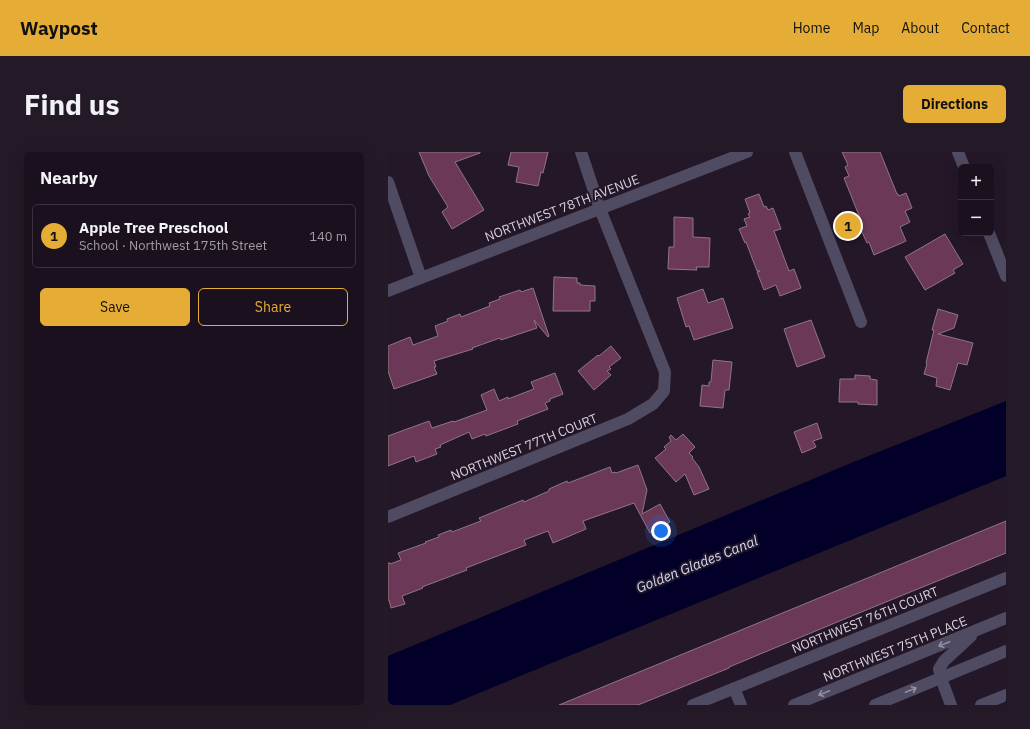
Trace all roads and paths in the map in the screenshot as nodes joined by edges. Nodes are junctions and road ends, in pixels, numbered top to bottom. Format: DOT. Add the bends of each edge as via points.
graph roads {
  1 [pos="580,152"];
  2 [pos="747,152"];
  3 [pos="795,152"];
  4 [pos="958,152"];
  5 [pos="963,164"];
  6 [pos="388,182"];
  7 [pos="600,209"];
  8 [pos="991,236"];
  9 [pos="1002,255"];
  10 [pos="1006,276"];
  11 [pos="421,278"];
  12 [pos="388,292"];
  13 [pos="861,322"];
  14 [pos="388,517"];
  15 [pos="1006,578"];
  16 [pos="1006,618"];
  17 [pos="978,630"];
  18 [pos="1006,651"];
  19 [pos="941,678"];
  20 [pos="734,688"];
  21 [pos="1006,695"];
  22 [pos="693,705"];
  23 [pos="741,705"];
  24 [pos="794,705"];
  25 [pos="875,705"];
  26 [pos="951,705"];
  27 [pos="981,705"];
  1 -- 7 [label="street"];
  2 -- 7 [label="street, NORTHWEST 78TH AVENUE"];
  3 -- 13 [label="street"];
  4 -- 5 [label="street"];
  6 -- 11 [label="street"];
  7 -- 11 [label="street, NORTHWEST 78TH AVENUE"];
  7 -- 14 [label="street, NORTHWEST 77TH COURT" via="665,372 664,391 653,404 628,419"];
  8 -- 9 [label="street"];
  9 -- 10 [label="street"];
  11 -- 12 [label="street, NORTHWEST 78TH AVENUE"];
  15 -- 20 [label="street, NORTHWEST 76TH COURT"];
  16 -- 17 [label="street, NORTHWEST 75TH PLACE"];
  17 -- 19 [label="street" via="944,661 939,669"];
  17 -- 24 [label="street, NORTHWEST 75TH PLACE, one-way"];
  18 -- 19 [label="street"];
  25 -- 19 [label="street, one-way"];
  19 -- 26 [label="street"];
  20 -- 22 [label="street, NORTHWEST 76TH COURT"];
  20 -- 23 [label="street"];
  21 -- 27 [label="street"];
}
